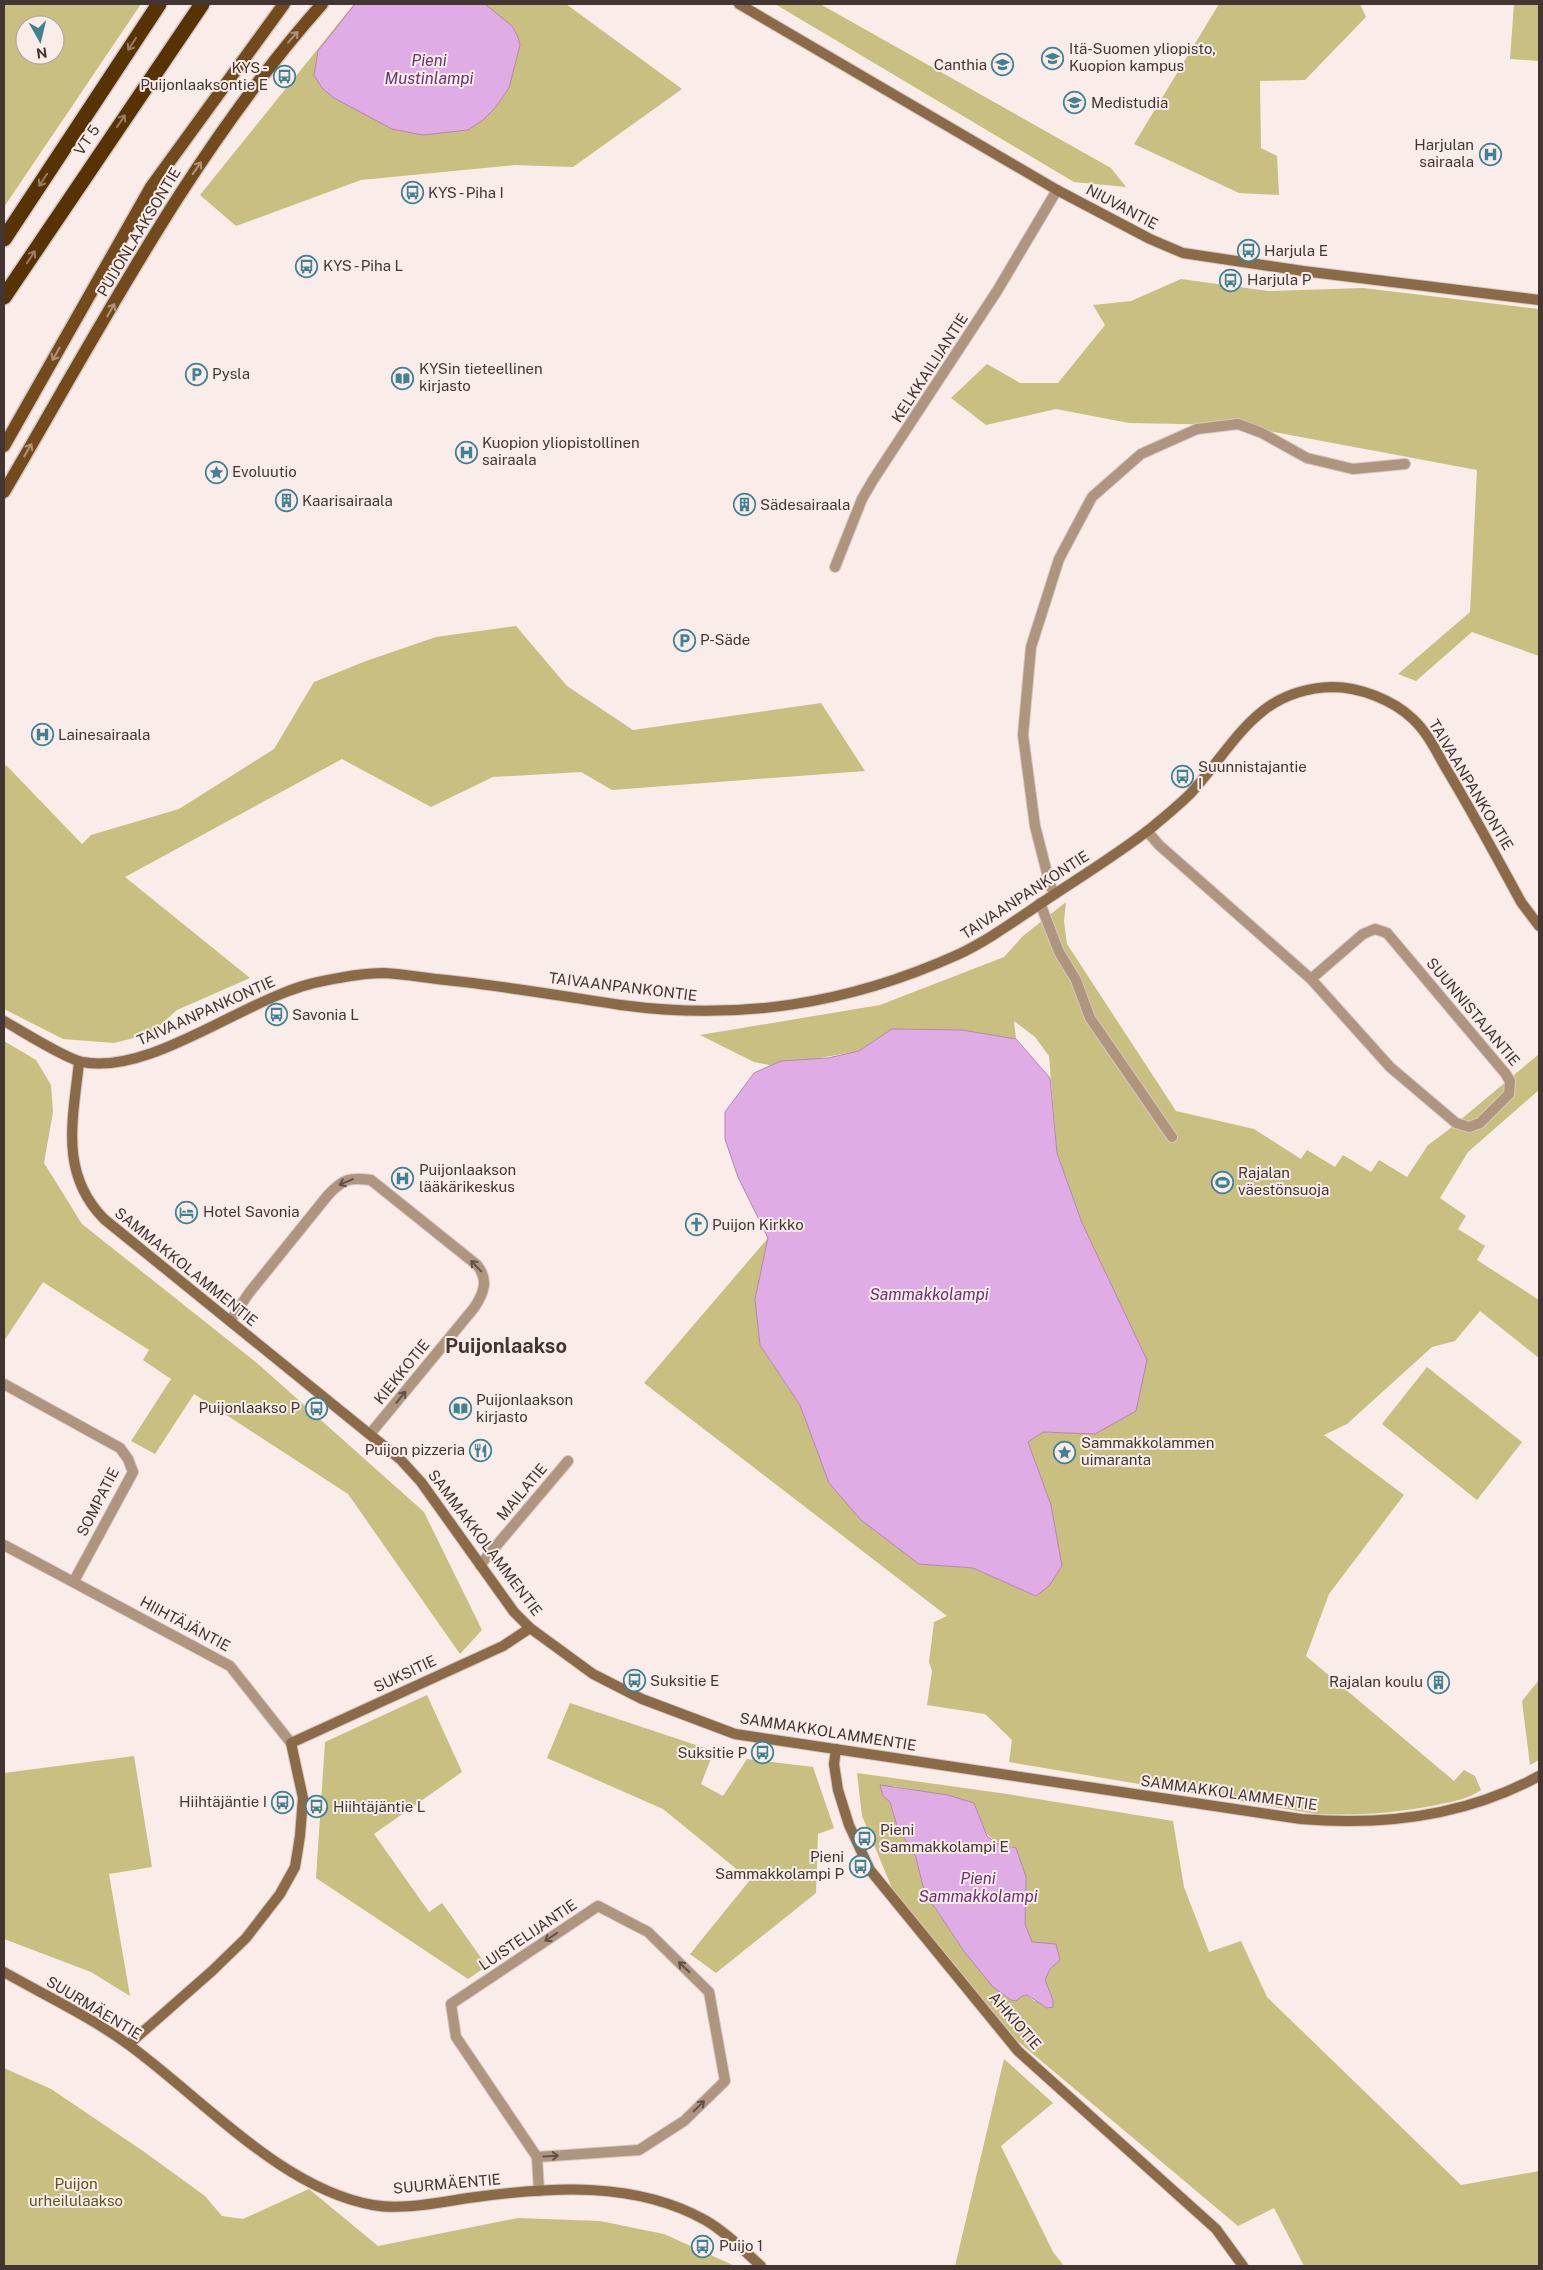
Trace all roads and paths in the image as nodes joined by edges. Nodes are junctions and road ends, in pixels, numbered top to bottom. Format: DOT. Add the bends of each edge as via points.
graph roads {
  1 [pos="159,4"];
  2 [pos="202,4"];
  3 [pos="284,4"];
  4 [pos="322,4"];
  5 [pos="739,4"];
  6 [pos="1057,190"];
  7 [pos="4,239"];
  8 [pos="4,297"];
  9 [pos="1539,300"];
  10 [pos="4,446"];
  11 [pos="1405,464"];
  12 [pos="4,492"];
  13 [pos="835,567"];
  14 [pos="1147,831"];
  15 [pos="1055,894"];
  16 [pos="1040,903"];
  17 [pos="1539,926"];
  18 [pos="1311,979"];
  19 [pos="4,1021"];
  20 [pos="79,1062"];
  21 [pos="1172,1138"];
  22 [pos="230,1321"];
  23 [pos="4,1384"];
  24 [pos="370,1434"];
  25 [pos="568,1461"];
  26 [pos="4,1544"];
  27 [pos="480,1565"];
  28 [pos="74,1581"];
  29 [pos="530,1628"];
  30 [pos="291,1743"];
  31 [pos="836,1749"];
  32 [pos="1539,1776"];
  33 [pos="4,1972"];
  34 [pos="129,2044"];
  35 [pos="537,2156"];
  36 [pos="538,2191"];
  37 [pos="761,2266"];
  38 [pos="1243,2266"];
  1 -- 7 [label="highway, VT 5, one-way"];
  8 -- 2 [label="highway, VT 5, one-way"];
  3 -- 10 [label="main road, PUIJONLAAKSONTIE, one-way" via="161,172"];
  12 -- 4 [label="main road, PUIJONLAAKSONTIE, one-way" via="169,208 280,51"];
  5 -- 6 [label="street, NIUVANTIE"];
  6 -- 9 [label="street, NIUVANTIE" via="1150,240 1202,258"];
  6 -- 13 [label="street, KELKKAILIJANTIE" via="997,291 873,480"];
  11 -- 15 [label="street" via="1353,469 1307,458 1262,433 1238,424 1197,429 1141,454 1092,497 1059,559 1031,647 1023,735 1035,826"];
  14 -- 15 [label="street, TAIVAANPANKONTIE"];
  14 -- 17 [label="street, TAIVAANPANKONTIE" via="1188,796 1252,718 1271,704 1292,694 1311,690 1334,687 1359,691 1400,707 1423,730 1521,902"];
  14 -- 18 [label="street, SUUNNISTAJANTIE"];
  15 -- 16 [label="street, TAIVAANPANKONTIE"];
  16 -- 20 [label="street, TAIVAANPANKONTIE" via="995,934 924,969 846,995 782,1006 699,1012 384,973 361,974 306,985 139,1058"];
  16 -- 21 [label="street" via="1090,1018"];
  18 -- 18 [label="street, SUUNNISTAJANTIE" via="1390,1067 1456,1123 1469,1127 1480,1123 1509,1094 1510,1082 1505,1073 1387,933 1375,929 1363,934"];
  19 -- 20 [label="street"];
  20 -- 22 [label="street, SAMMAKKOLAMMENTIE" via="71,1139 81,1190 104,1220"];
  22 -- 24 [label="street, SAMMAKKOLAMMENTIE"];
  24 -- 22 [label="street, KIEKKOTIE, one-way" via="474,1308 483,1293 483,1272 477,1265 371,1180 355,1178 341,1182 328,1195 249,1292"];
  23 -- 28 [label="street, SOMPATIE" via="120,1448 133,1472"];
  24 -- 27 [label="street, SAMMAKKOLAMMENTIE" via="421,1482"];
  25 -- 27 [label="street, MAILATIE"];
  26 -- 28 [label="street, HIIHTÄJÄNTIE"];
  27 -- 29 [label="street, SAMMAKKOLAMMENTIE" via="514,1612"];
  28 -- 30 [label="street, HIIHTÄJÄNTIE" via="230,1666"];
  29 -- 30 [label="street, SUKSITIE" via="503,1646"];
  29 -- 31 [label="street, SAMMAKKOLAMMENTIE" via="593,1674 651,1702 735,1734"];
  30 -- 34 [label="street, HIIHTÄJÄNTIE" via="303,1798 294,1867 280,1894 246,1938"];
  31 -- 32 [label="street, SAMMAKKOLAMMENTIE" via="1214,1807 1339,1822 1373,1822 1430,1815 1503,1794"];
  31 -- 38 [label="street, AHKIOTIE" via="834,1764 838,1790 849,1826 870,1870 1018,2051 1216,2228"];
  33 -- 34 [label="street, SUURMÄENTIE"];
  34 -- 36 [label="street, SUURMÄENTIE" via="265,2155 322,2190 374,2205 416,2205"];
  35 -- 35 [label="street, LUISTELIJANTIE, one-way" via="639,2150 684,2121 725,2081 710,1992 648,1932 598,1906 451,2004 456,2037"];
  35 -- 36 [label="street"];
  36 -- 37 [label="street, SUURMÄENTIE" via="616,2191 653,2198 705,2220 733,2239"];
}
